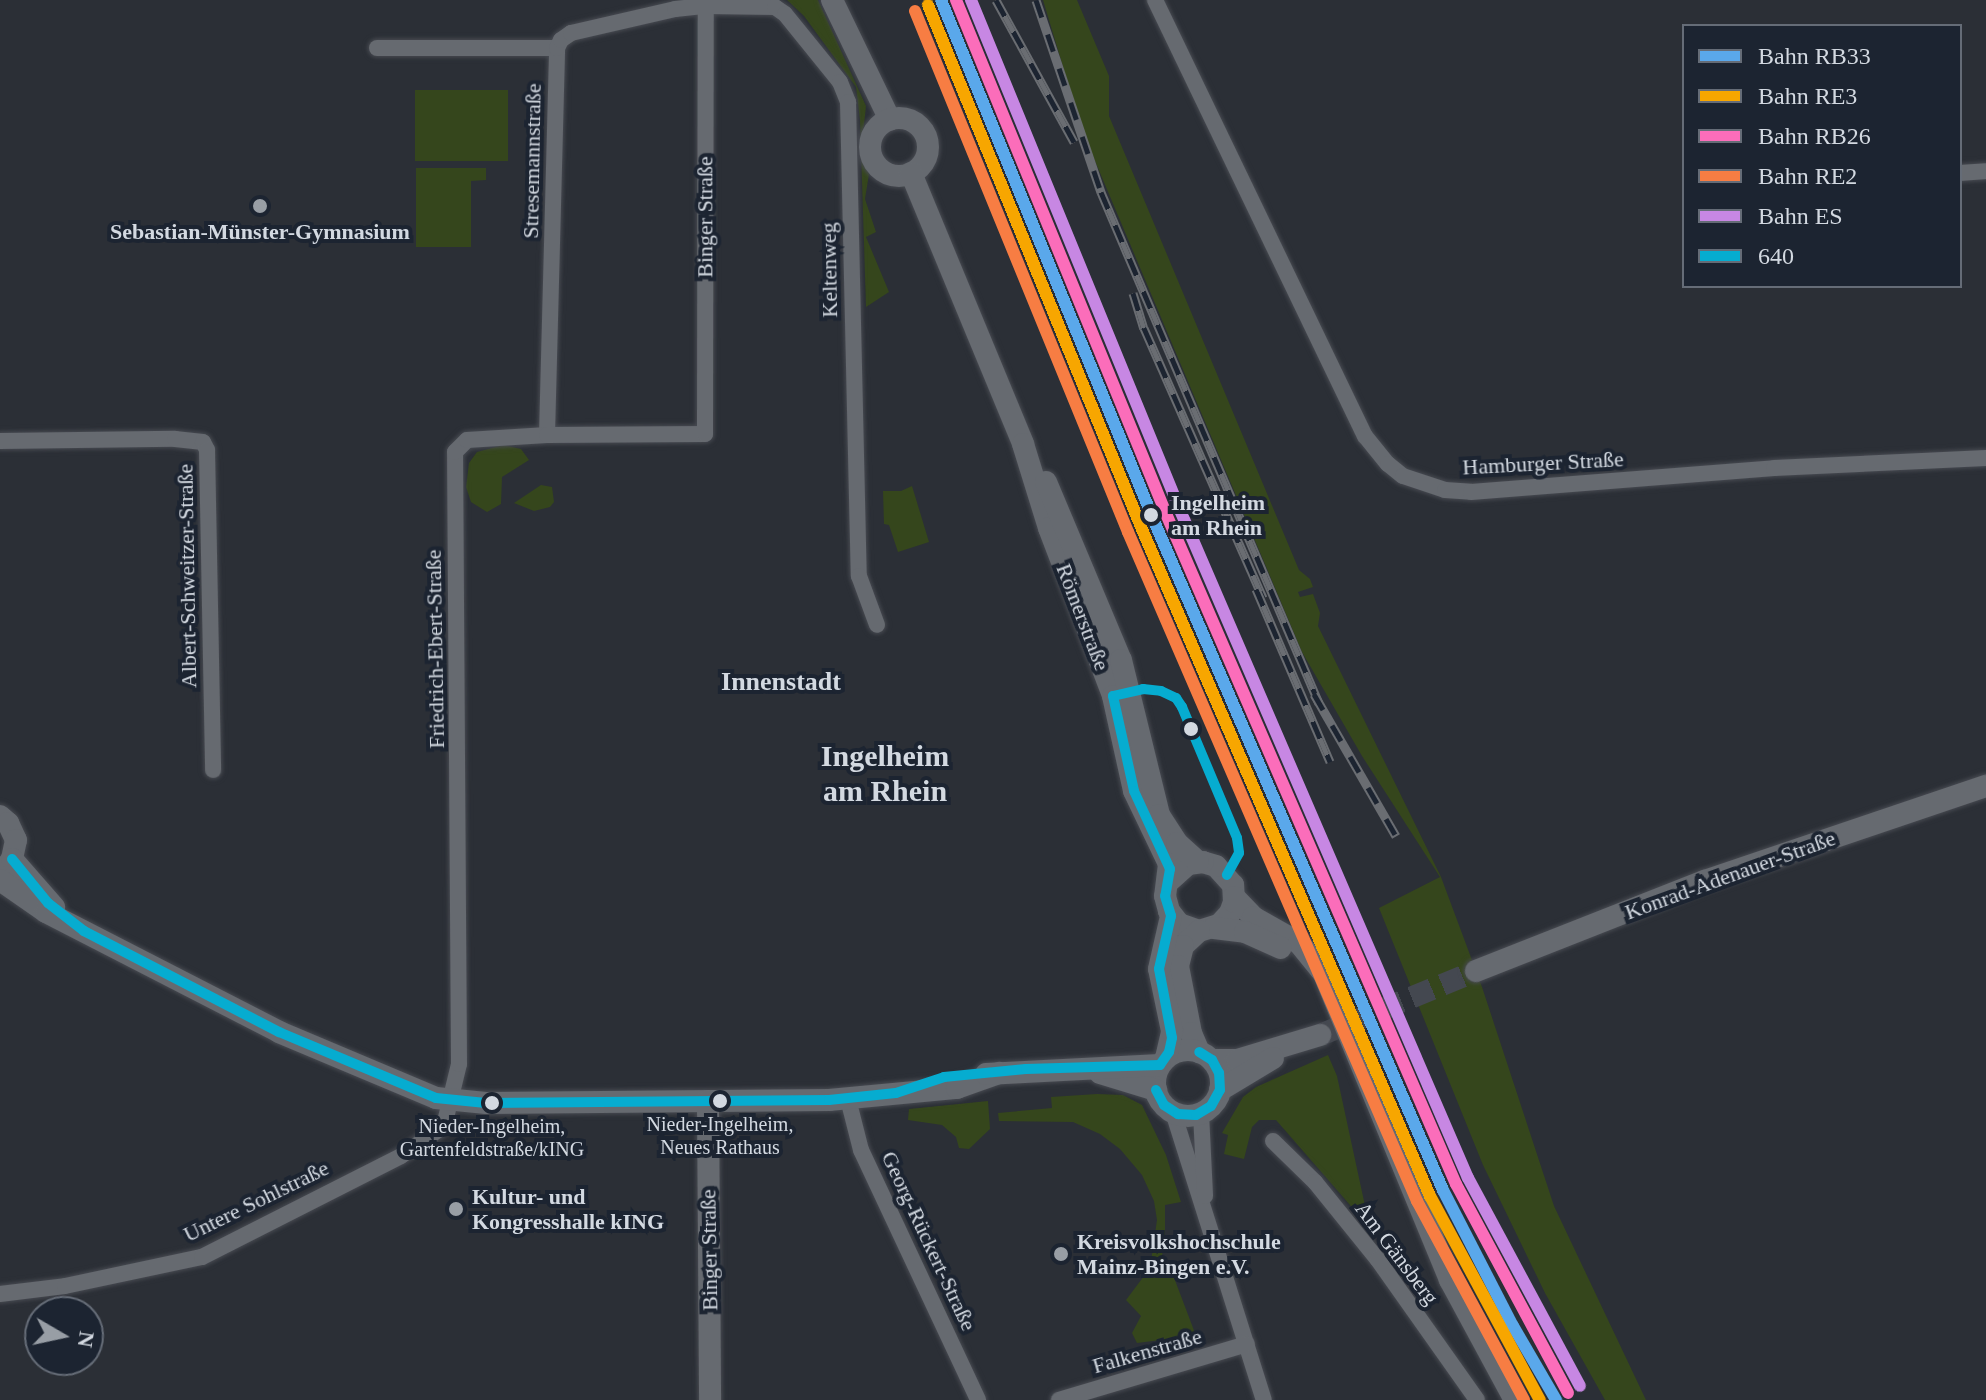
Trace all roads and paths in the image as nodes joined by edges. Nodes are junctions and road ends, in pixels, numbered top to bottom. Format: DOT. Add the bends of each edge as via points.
graph roads {
  1 [pos="832,0"];
  2 [pos="1155,0"];
  3 [pos="706,3"];
  4 [pos="377,48"];
  5 [pos="557,48"];
  6 [pos="890,120"];
  7 [pos="1986,171"];
  8 [pos="911,173"];
  9 [pos="1962,173"];
  10 [pos="705,434"];
  11 [pos="547,435"];
  12 [pos="0,441"];
  13 [pos="1023,444"];
  14 [pos="1986,458"];
  15 [pos="877,625"];
  16 [pos="213,770"];
  17 [pos="1986,786"];
  18 [pos="0,816"];
  19 [pos="1198,862"];
  20 [pos="6,866"];
  21 [pos="0,880"];
  22 [pos="1169,881"];
  23 [pos="1234,897"];
  24 [pos="1171,916"];
  25 [pos="69,922"];
  26 [pos="1206,929"];
  27 [pos="1476,971"];
  28 [pos="1329,987"];
  29 [pos="1206,1056"];
  30 [pos="1163,1062"];
  31 [pos="1080,1068"];
  32 [pos="1156,1090"];
  33 [pos="1220,1090"];
  34 [pos="848,1099"];
  35 [pos="451,1101"];
  36 [pos="708,1101"];
  37 [pos="1173,1112"];
  38 [pos="1201,1113"];
  39 [pos="1273,1141"];
  40 [pos="1208,1230"];
  41 [pos="0,1294"];
  42 [pos="1247,1344"];
  43 [pos="710,1400"];
  44 [pos="978,1400"];
  45 [pos="1059,1400"];
  46 [pos="1264,1400"];
  47 [pos="1477,1400"];
  48 [pos="1515,1400"];
  1 -- 6 [label="main road"];
  2 -- 14 [label="street, Hamburger Straße" via="1365,436 1403,476 1445,490 1471,492"];
  3 -- 5 [label="street" via="571,33"];
  3 -- 10 [label="street, Binger Straße"];
  3 -- 15 [label="street, Keltenweg" via="775,7 846,92 859,576"];
  4 -- 5 [label="street"];
  5 -- 11 [label="street, Stresemannstraße"];
  6 -- 8 [label="main road" via="914,123 925,135 924,161"];
  6 -- 8 [label="main road" via="871,140 872,159 893,176"];
  7 -- 9 [label="street"];
  8 -- 13 [label="main road, Römerstraße"];
  10 -- 11 [label="street, Friedrich-Ebert-Straße"];
  11 -- 35 [label="street, Friedrich-Ebert-Straße" via="467,440 455,452 459,1064"];
  12 -- 16 [label="street, Albert-Schweitzer-Straße" via="203,442"];
  13 -- 19 [label="main road, Römerstraße" via="1066,522 1106,619 1130,690 1159,815 1177,843"];
  13 -- 22 [label="main road, Römerstraße" via="1117,707 1134,791 1169,864"];
  17 -- 27 [label="main road, Konrad-Adenauer-Straße" via="1705,881"];
  18 -- 20 [label="main road" via="16,840"];
  19 -- 22 [label="main road" via="1183,866"];
  19 -- 23 [label="main road, Römerstraße" via="1224,871"];
  20 -- 25 [label="main road"];
  21 -- 25 [label="main road"];
  22 -- 24 [label="main road, Römerstraße" via="1165,896"];
  23 -- 26 [label="main road" via="1230,913"];
  23 -- 28 [label="main road, Römerstraße" via="1253,917 1309,951"];
  24 -- 26 [label="main road" via="1183,927"];
  24 -- 30 [label="main road, Römerstraße" via="1159,969 1172,1031"];
  25 -- 35 [label="main road" via="279,1032 420,1093"];
  26 -- 28 [label="main road" via="1254,935 1297,956"];
  26 -- 29 [label="main road" via="1183,946 1178,966 1191,1033"];
  28 -- 48 [label="main road, Römerstraße" via="1450,1280"];
  29 -- 30 [label="main road" via="1182,1050"];
  29 -- 33 [label="main road" via="1219,1073"];
  29 -- 33 [label="main road" via="1237,1060 1311,1039"];
  30 -- 31 [label="main road"];
  30 -- 32 [label="main road"];
  31 -- 32 [label="main road"];
  31 -- 34 [label="main road" via="999,1073 957,1088"];
  32 -- 37 [label="main road"];
  33 -- 38 [label="main road"];
  34 -- 36 [label="main road"];
  34 -- 44 [label="street, Georg-Rückert-Straße" via="861,1150"];
  35 -- 36 [label="main road"];
  35 -- 41 [label="street, Untere Sohlstraße" via="436,1134 202,1257"];
  36 -- 43 [label="main road, Binger Straße"];
  37 -- 38 [label="main road"];
  37 -- 40 [label="street"];
  38 -- 40 [label="street"];
  39 -- 47 [label="street, Am Gänsberg" via="1315,1182 1378,1260"];
  40 -- 42 [label="street"];
  42 -- 45 [label="street, Falkenstraße"];
  42 -- 46 [label="street"];
}
